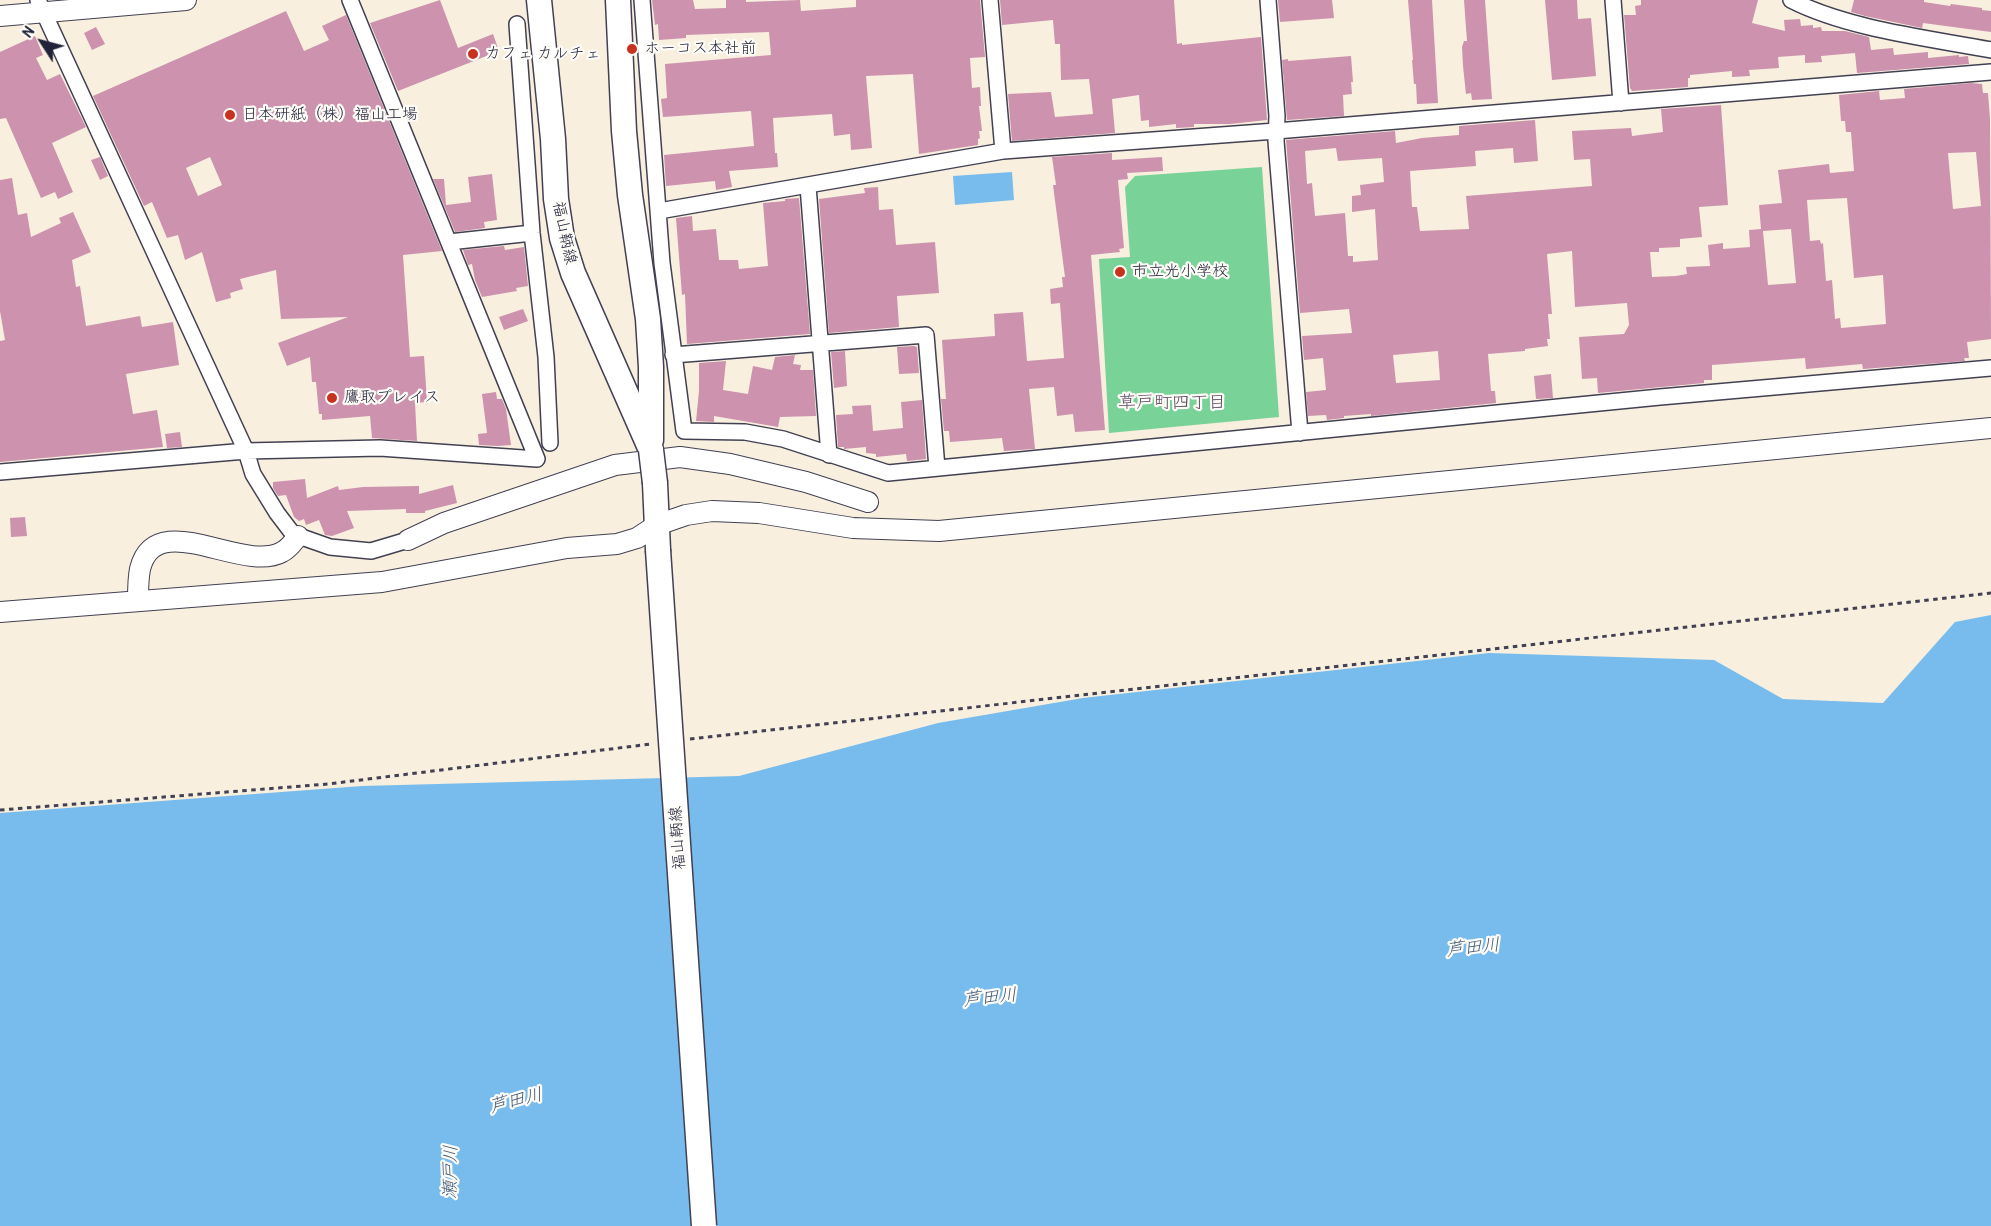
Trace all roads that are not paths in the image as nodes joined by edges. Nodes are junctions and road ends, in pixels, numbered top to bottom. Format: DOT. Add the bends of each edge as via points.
graph roads {
  1 [pos="186,0"];
  2 [pos="350,0"];
  3 [pos="540,0"];
  4 [pos="618,0"];
  5 [pos="642,0"];
  6 [pos="990,0"];
  7 [pos="1268,0"];
  8 [pos="1613,0"];
  9 [pos="1791,0"];
  10 [pos="41,6"];
  11 [pos="0,16"];
  12 [pos="517,24"];
  13 [pos="1991,50"];
  14 [pos="1991,72"];
  15 [pos="1622,103"];
  16 [pos="1276,131"];
  17 [pos="553,139"];
  18 [pos="525,140"];
  19 [pos="1003,152"];
  20 [pos="808,186"];
  21 [pos="659,211"];
  22 [pos="532,232"];
  23 [pos="449,242"];
  24 [pos="821,344"];
  25 [pos="673,355"];
  26 [pos="1991,368"];
  27 [pos="1991,428"];
  28 [pos="1300,433"];
  29 [pos="550,443"];
  30 [pos="651,450"];
  31 [pos="829,455"];
  32 [pos="249,462"];
  33 [pos="937,468"];
  34 [pos="0,472"];
  35 [pos="868,502"];
  36 [pos="657,525"];
  37 [pos="298,536"];
  38 [pos="408,540"];
  39 [pos="138,601"];
  40 [pos="0,612"];
  41 [pos="704,1226"];
  1 -- 10 [label="street"];
  2 -- 23 [label="street"];
  3 -- 17 [label="main road, 福山鞆線"];
  4 -- 30 [label="main road, 福山鞆線" via="624,131 648,319"];
  5 -- 21 [label="street"];
  6 -- 19 [label="street"];
  7 -- 16 [label="street"];
  8 -- 15 [label="street"];
  9 -- 13 [label="street" via="1814,11 1892,31"];
  10 -- 11 [label="street"];
  10 -- 32 [label="street"];
  12 -- 18 [label="street"];
  14 -- 15 [label="street"];
  15 -- 16 [label="street"];
  16 -- 19 [label="street"];
  16 -- 28 [label="street"];
  17 -- 18 [label="street"];
  17 -- 30 [label="main road, 福山鞆線" via="556,199 573,273"];
  18 -- 22 [label="street"];
  19 -- 20 [label="street"];
  20 -- 21 [label="street"];
  20 -- 24 [label="street"];
  21 -- 25 [label="street"];
  22 -- 23 [label="street"];
  22 -- 29 [label="street" via="546,357"];
  23 -- 32 [label="street" via="537,459 380,448"];
  24 -- 25 [label="street"];
  24 -- 31 [label="street"];
  24 -- 33 [label="street" via="926,335"];
  25 -- 31 [label="street" via="684,431 745,432 783,439"];
  26 -- 28 [label="street"];
  27 -- 36 [label="street" via="939,531 853,528 759,513 712,511"];
  28 -- 33 [label="street"];
  30 -- 36 [label="main road, 福山鞆線, bridge"];
  31 -- 33 [label="street" via="888,473"];
  32 -- 34 [label="street"];
  32 -- 37 [label="street" via="277,513"];
  35 -- 38 [label="street" via="752,469 680,458 615,465 444,523"];
  36 -- 39 [label="street" via="637,538 617,544 567,548 382,582"];
  36 -- 41 [label="main road, 福山鞆線, bridge"];
  37 -- 38 [label="street" via="330,547 371,550"];
  37 -- 39 [label="street" via="290,548 269,556 229,553 184,542 160,542 144,557"];
  39 -- 40 [label="street"];
}
